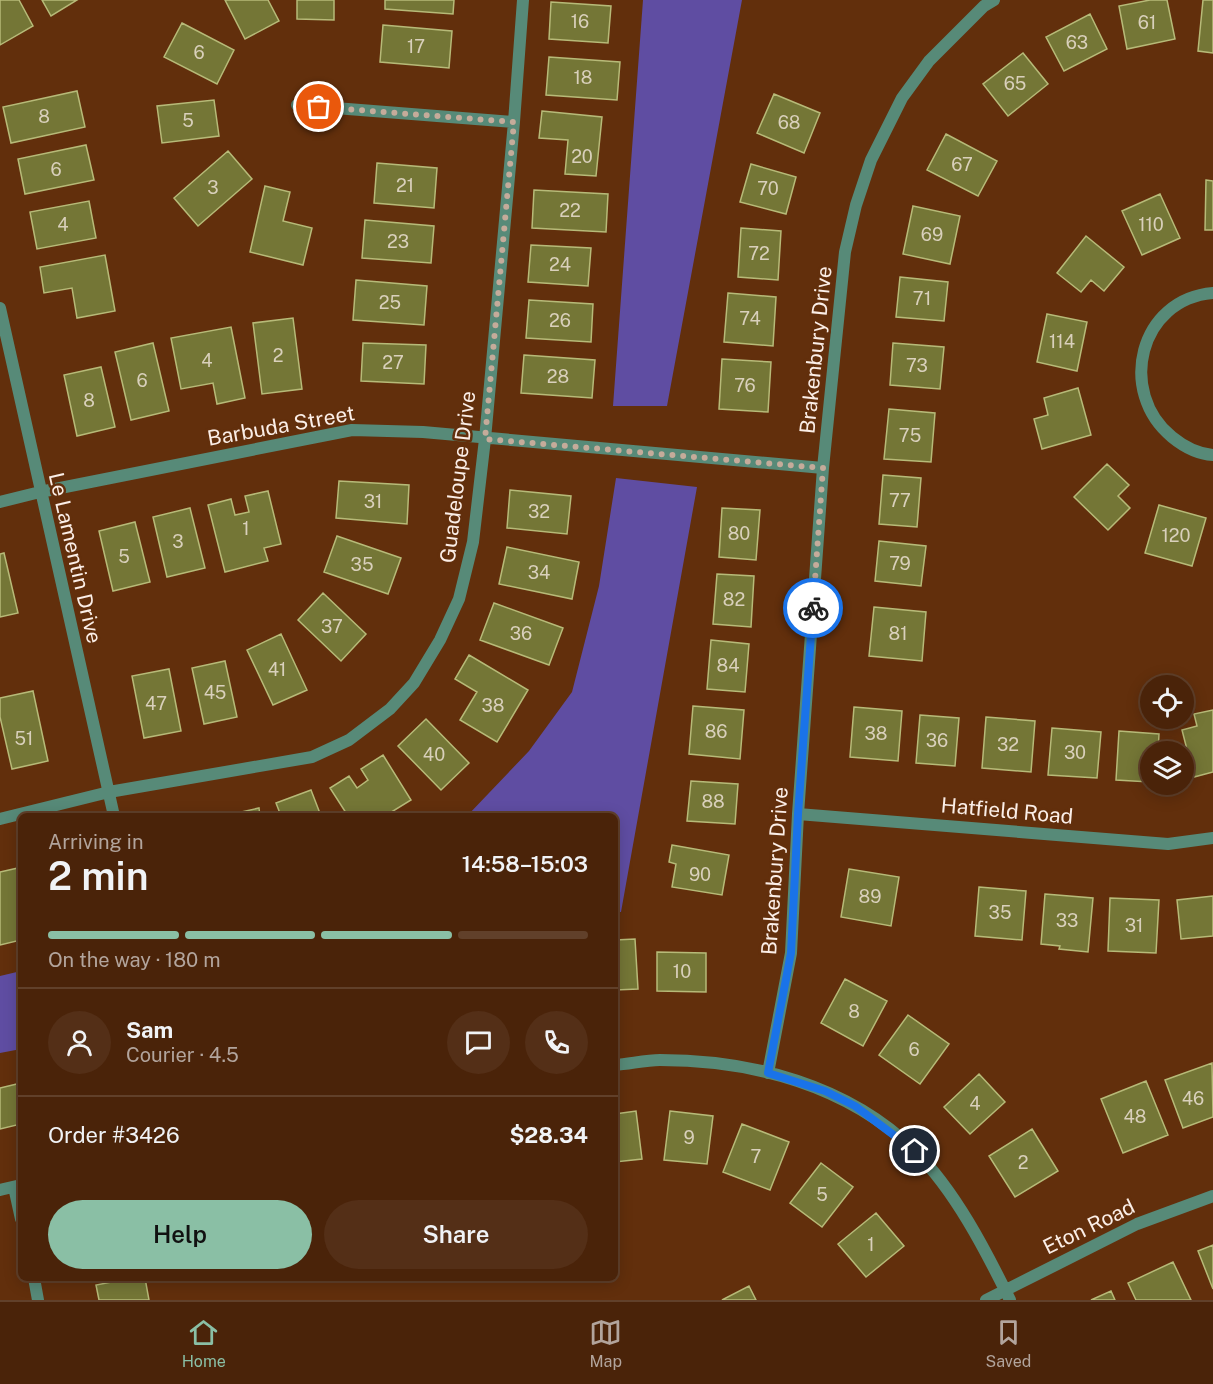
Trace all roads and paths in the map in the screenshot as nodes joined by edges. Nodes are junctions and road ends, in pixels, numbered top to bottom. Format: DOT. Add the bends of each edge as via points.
graph roads {
  1 [pos="523,0"];
  2 [pos="987,2"];
  3 [pos="297,105"];
  4 [pos="514,122"];
  5 [pos="1213,293"];
  6 [pos="0,308"];
  7 [pos="485,439"];
  8 [pos="1213,455"];
  9 [pos="823,468"];
  10 [pos="40,492"];
  11 [pos="0,502"];
  12 [pos="109,792"];
  13 [pos="24,813"];
  14 [pos="113,813"];
  15 [pos="798,814"];
  16 [pos="18,815"];
  17 [pos="0,819"];
  18 [pos="1213,838"];
  19 [pos="618,1065"];
  20 [pos="768,1073"];
  21 [pos="18,1186"];
  22 [pos="0,1190"];
  23 [pos="1213,1196"];
  24 [pos="35,1281"];
  25 [pos="1007,1295"];
  26 [pos="38,1300"];
  27 [pos="986,1300"];
  1 -- 4 [label="street, Guadeloupe Drive"];
  2 -- 9 [label="street, Brakenbury Drive" via="929,61 902,98 871,160 845,252"];
  3 -- 4 [label="street"];
  4 -- 7 [label="street, Guadeloupe Drive"];
  5 -- 8 [label="street" via="1177,305 1156,324 1144,348 1140,376 1145,403 1159,427 1180,445"];
  6 -- 10 [label="street, Le Lamentin Drive"];
  7 -- 9 [label="street, Barbuda Street"];
  7 -- 10 [label="street, Barbuda Street" via="352,430"];
  7 -- 12 [label="street, Guadeloupe Drive" via="473,542 459,599 414,683 390,709 349,740 312,757"];
  9 -- 15 [label="street, Brakenbury Drive"];
  10 -- 11 [label="street, Barbuda Street"];
  10 -- 12 [label="street, Le Lamentin Drive"];
  12 -- 13 [label="street, Guadeloupe Drive"];
  12 -- 14 [label="street, Le Lamentin Drive"];
  15 -- 18 [label="street, Hatfield Road" via="1168,844"];
  15 -- 20 [label="street, Brakenbury Drive" via="791,953"];
  16 -- 17 [label="street, Guadeloupe Drive"];
  19 -- 20 [label="street" via="659,1060 736,1065"];
  20 -- 25 [label="street" via="825,1091 855,1106 915,1151 984,1247"];
  21 -- 22 [label="street"];
  23 -- 25 [label="street, Eton Road" via="1137,1224"];
  24 -- 26 [label="street"];
  25 -- 27 [label="street, Eton Road"];
}
